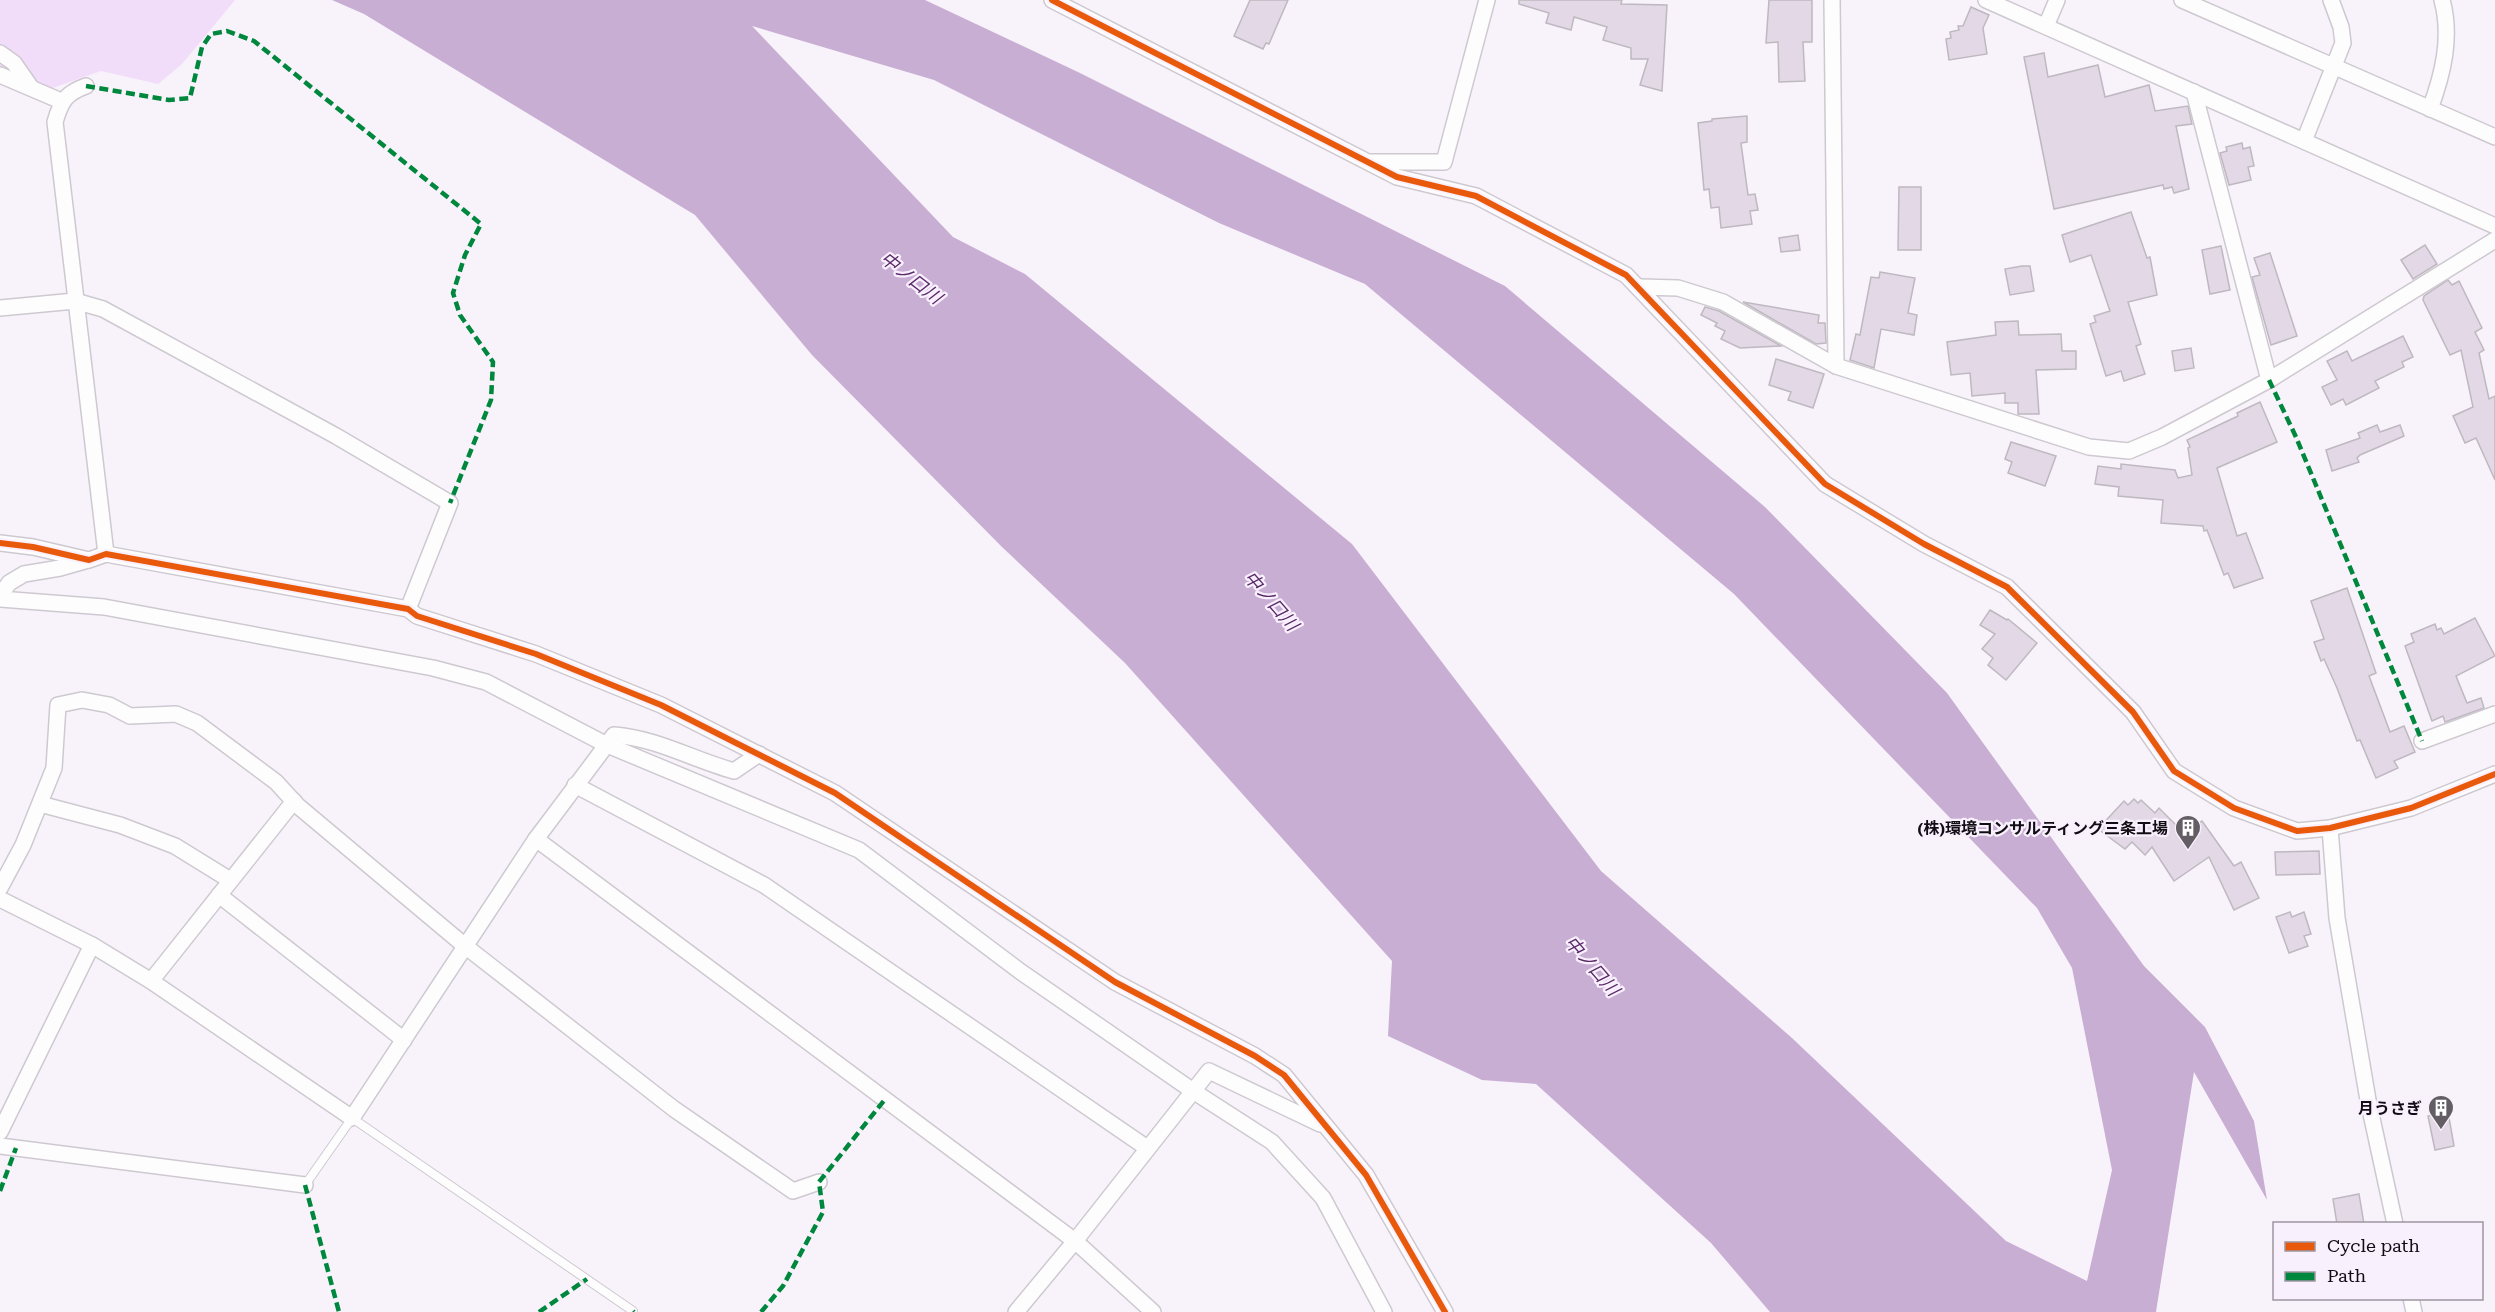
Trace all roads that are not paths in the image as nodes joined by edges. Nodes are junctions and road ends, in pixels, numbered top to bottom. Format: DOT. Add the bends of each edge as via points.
graph roads {
  1 [pos="1052,0"];
  2 [pos="1488,0"];
  3 [pos="1832,0"];
  4 [pos="1986,0"];
  5 [pos="2057,0"];
  6 [pos="2182,0"];
  7 [pos="2215,0"];
  8 [pos="2331,0"];
  9 [pos="2442,0"];
  10 [pos="2223,18"];
  11 [pos="2046,26"];
  12 [pos="0,53"];
  13 [pos="2334,67"];
  14 [pos="0,75"];
  15 [pos="30,86"];
  16 [pos="86,86"];
  17 [pos="2194,92"];
  18 [pos="61,101"];
  19 [pos="2430,109"];
  20 [pos="2495,137"];
  21 [pos="2304,141"];
  22 [pos="1368,162"];
  23 [pos="2495,226"];
  24 [pos="2493,245"];
  25 [pos="1640,287"];
  26 [pos="75,300"];
  27 [pos="0,308"];
  28 [pos="1836,366"];
  29 [pos="2269,380"];
  30 [pos="0,543"];
  31 [pos="106,554"];
  32 [pos="89,560"];
  33 [pos="0,598"];
  34 [pos="408,609"];
  35 [pos="2495,714"];
  36 [pos="2422,741"];
  37 [pos="605,744"];
  38 [pos="759,754"];
  39 [pos="2495,774"];
  40 [pos="575,785"];
  41 [pos="294,801"];
  42 [pos="40,804"];
  43 [pos="2330,828"];
  44 [pos="536,839"];
  45 [pos="230,880"];
  46 [pos="0,888"];
  47 [pos="219,895"];
  48 [pos="0,899"];
  49 [pos="92,945"];
  50 [pos="465,946"];
  51 [pos="151,981"];
  52 [pos="404,1040"];
  53 [pos="1193,1091"];
  54 [pos="352,1118"];
  55 [pos="1325,1126"];
  56 [pos="0,1132"];
  57 [pos="0,1146"];
  58 [pos="1147,1148"];
  59 [pos="819,1182"];
  60 [pos="305,1185"];
  61 [pos="2395,1222"];
  62 [pos="1075,1241"];
  63 [pos="633,1311"];
  64 [pos="1016,1312"];
  65 [pos="1153,1312"];
  66 [pos="1384,1312"];
  67 [pos="1445,1312"];
  1 -- 22 [label="street"];
  2 -- 22 [label="street" via="1444,162"];
  3 -- 28 [label="street"];
  4 -- 11 [label="street"];
  5 -- 11 [label="street"];
  6 -- 10 [label="street"];
  7 -- 10 [label="street"];
  8 -- 13 [label="street" via="2343,44"];
  9 -- 19 [label="street" via="2446,13 2442,77"];
  10 -- 13 [label="street"];
  11 -- 17 [label="street"];
  12 -- 15 [label="street" via="14,63"];
  13 -- 19 [label="street"];
  13 -- 21 [label="street"];
  14 -- 15 [label="street"];
  15 -- 18 [label="street"];
  16 -- 18 [label="street" via="70,92"];
  17 -- 21 [label="street"];
  17 -- 29 [label="street"];
  18 -- 26 [label="street" via="55,122"];
  19 -- 20 [label="street"];
  21 -- 23 [label="street"];
  22 -- 25 [label="street" via="1397,177 1476,196 1626,275"];
  24 -- 29 [label="street"];
  25 -- 28 [label="street" via="1678,288 1722,302"];
  25 -- 43 [label="street" via="1825,484 1924,544 2007,587 2133,712 2174,771 2234,808 2255,816 2298,831"];
  26 -- 27 [label="street"];
  26 -- 31 [label="street"];
  26 -- 34 [label="street" via="104,309 450,503"];
  28 -- 29 [label="street" via="2089,447 2129,451"];
  30 -- 32 [label="street"];
  31 -- 32 [label="street"];
  31 -- 34 [label="street"];
  32 -- 33 [label="street" via="24,574 9,583"];
  33 -- 37 [label="street" via="104,607 434,668 486,682"];
  34 -- 38 [label="street" via="536,654 651,701"];
  35 -- 36 [label="street"];
  37 -- 38 [label="street" via="615,735 638,736 734,771"];
  37 -- 40 [label="street"];
  37 -- 53 [label="street" via="859,850 1021,972"];
  38 -- 55 [label="street" via="835,793 1115,982 1284,1075"];
  39 -- 43 [label="street" via="2411,808"];
  40 -- 44 [label="street"];
  40 -- 58 [label="street" via="764,885"];
  41 -- 42 [label="street" via="276,782 197,723 176,714 130,716 109,705 82,700 58,705 54,768"];
  41 -- 45 [label="street"];
  41 -- 50 [label="street"];
  42 -- 45 [label="street" via="120,825 175,846"];
  42 -- 46 [label="street"];
  43 -- 61 [label="street" via="2337,918 2368,1100"];
  44 -- 50 [label="street"];
  44 -- 62 [label="street"];
  45 -- 47 [label="street"];
  47 -- 51 [label="street"];
  47 -- 52 [label="street"];
  48 -- 49 [label="street"];
  49 -- 51 [label="street"];
  49 -- 56 [label="street"];
  50 -- 52 [label="street"];
  50 -- 59 [label="street" via="674,1109 793,1191"];
  51 -- 54 [label="street"];
  52 -- 54 [label="street"];
  53 -- 55 [label="street" via="1209,1071"];
  53 -- 58 [label="street"];
  53 -- 66 [label="street" via="1272,1142 1323,1198"];
  54 -- 60 [label="lane"];
  54 -- 63 [label="lane"];
  55 -- 67 [label="street" via="1366,1175"];
  57 -- 60 [label="street"];
  58 -- 62 [label="street"];
  62 -- 64 [label="street"];
  62 -- 65 [label="street"];
}
